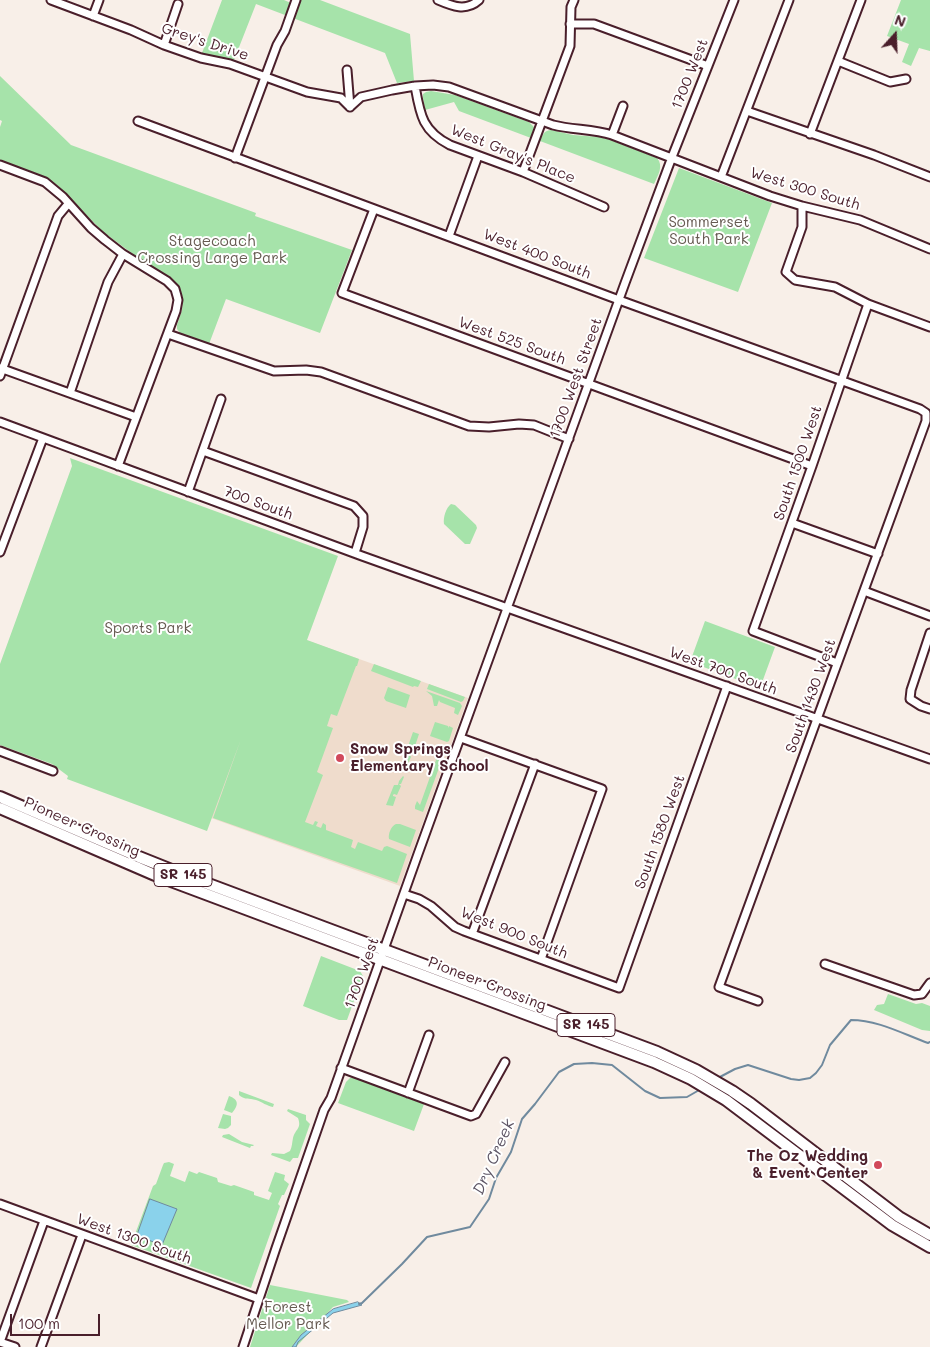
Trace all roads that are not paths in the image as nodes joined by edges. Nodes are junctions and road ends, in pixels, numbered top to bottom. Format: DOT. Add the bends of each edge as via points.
graph roads {
  1 [pos="51,0"];
  2 [pos="100,0"];
  3 [pos="296,0"];
  4 [pos="438,0"];
  5 [pos="479,0"];
  6 [pos="574,0"];
  7 [pos="733,0"];
  8 [pos="789,0"];
  9 [pos="861,0"];
  10 [pos="178,4"];
  11 [pos="93,16"];
  12 [pos="570,24"];
  13 [pos="164,45"];
  14 [pos="838,62"];
  15 [pos="708,66"];
  16 [pos="347,70"];
  17 [pos="266,76"];
  18 [pos="906,79"];
  19 [pos="415,86"];
  20 [pos="623,106"];
  21 [pos="350,107"];
  22 [pos="747,111"];
  23 [pos="138,121"];
  24 [pos="542,121"];
  25 [pos="612,134"];
  26 [pos="810,134"];
  27 [pos="478,156"];
  28 [pos="672,157"];
  29 [pos="235,158"];
  30 [pos="0,165"];
  31 [pos="523,172"];
  32 [pos="721,177"];
  33 [pos="930,177"];
  34 [pos="68,204"];
  35 [pos="802,206"];
  36 [pos="604,207"];
  37 [pos="374,209"];
  38 [pos="449,236"];
  39 [pos="930,249"];
  40 [pos="122,254"];
  41 [pos="619,300"];
  42 [pos="868,304"];
  43 [pos="930,327"];
  44 [pos="168,334"];
  45 [pos="1,371"];
  46 [pos="841,380"];
  47 [pos="589,384"];
  48 [pos="70,393"];
  49 [pos="221,399"];
  50 [pos="926,413"];
  51 [pos="136,417"];
  52 [pos="0,422"];
  53 [pos="43,438"];
  54 [pos="569,438"];
  55 [pos="203,450"];
  56 [pos="118,466"];
  57 [pos="812,466"];
  58 [pos="188,492"];
  59 [pos="792,523"];
  60 [pos="0,552"];
  61 [pos="355,553"];
  62 [pos="878,554"];
  63 [pos="864,591"];
  64 [pos="508,608"];
  65 [pos="930,616"];
  66 [pos="930,633"];
  67 [pos="837,663"];
  68 [pos="727,686"];
  69 [pos="930,709"];
  70 [pos="816,719"];
  71 [pos="461,738"];
  72 [pos="0,752"];
  73 [pos="930,759"];
  74 [pos="535,764"];
  75 [pos="53,771"];
  76 [pos="0,797"];
  77 [pos="0,808"];
  78 [pos="404,894"];
  79 [pos="472,934"];
  80 [pos="383,955"];
  81 [pos="541,959"];
  82 [pos="825,964"];
  83 [pos="930,983"];
  84 [pos="619,988"];
  85 [pos="758,1001"];
  86 [pos="429,1035"];
  87 [pos="505,1062"];
  88 [pos="341,1068"];
  89 [pos="709,1083"];
  90 [pos="408,1093"];
  91 [pos="0,1204"];
  92 [pos="44,1221"];
  93 [pos="82,1234"];
  94 [pos="930,1235"];
  95 [pos="930,1247"];
  96 [pos="259,1299"];
  97 [pos="0,1342"];
  98 [pos="15,1347"];
  99 [pos="41,1347"];
  100 [pos="244,1347"];
  1 -- 11 [label="street, Grey's Drive"];
  2 -- 11 [label="street"];
  3 -- 17 [label="street"];
  4 -- 5 [label="street" via="466,7"];
  6 -- 12 [label="street"];
  7 -- 15 [label="street, 1700 West"];
  8 -- 22 [label="street"];
  9 -- 14 [label="street"];
  10 -- 13 [label="street"];
  11 -- 13 [label="street, Grey's Drive"];
  12 -- 15 [label="street" via="594,24"];
  12 -- 24 [label="street" via="570,46"];
  13 -- 17 [label="street, Grey's Drive"];
  14 -- 18 [label="street" via="890,82"];
  14 -- 26 [label="street"];
  15 -- 28 [label="street, 1700 West"];
  16 -- 21 [label="street"];
  17 -- 21 [label="street, Grey's Drive" via="307,92 341,98"];
  17 -- 29 [label="street"];
  19 -- 21 [label="street, West 300 South" via="361,97"];
  19 -- 24 [label="street, West 300 South" via="449,87"];
  19 -- 27 [label="street, West Gray's Place" via="422,117 431,133 439,140"];
  20 -- 25 [label="street"];
  22 -- 26 [label="street"];
  22 -- 32 [label="street"];
  23 -- 29 [label="street, West 400 South"];
  24 -- 25 [label="street, West 300 South" via="565,128"];
  24 -- 31 [label="street"];
  25 -- 28 [label="street, West 300 South"];
  26 -- 33 [label="street"];
  27 -- 31 [label="street, West Gray's Place"];
  27 -- 38 [label="street"];
  28 -- 32 [label="street, West 300 South"];
  28 -- 41 [label="street, 1700 West Street"];
  29 -- 37 [label="street, West 400 South"];
  30 -- 34 [label="street" via="45,182"];
  31 -- 36 [label="street, West Gray's Place"];
  32 -- 35 [label="street, West 300 South"];
  34 -- 40 [label="street"];
  34 -- 45 [label="street" via="58,216"];
  35 -- 39 [label="street, West 300 South" via="860,220"];
  35 -- 42 [label="street" via="802,227 786,272 795,280 835,287"];
  37 -- 38 [label="street, West 400 South"];
  37 -- 47 [label="street, West 525 South" via="342,294"];
  38 -- 41 [label="street, West 400 South"];
  40 -- 44 [label="street" via="175,289 178,306"];
  40 -- 48 [label="street" via="108,282"];
  41 -- 46 [label="street, West 400 South"];
  41 -- 47 [label="street, 1700 West Street"];
  42 -- 43 [label="street"];
  42 -- 46 [label="street, South 1500 West"];
  44 -- 51 [label="street"];
  44 -- 54 [label="street" via="274,371 320,372 469,426 534,425"];
  45 -- 48 [label="street"];
  46 -- 50 [label="street, West 400 South"];
  46 -- 57 [label="street, South 1500 West"];
  47 -- 54 [label="street, 1700 West Street"];
  47 -- 57 [label="street, West 525 South"];
  48 -- 51 [label="street"];
  49 -- 55 [label="street"];
  50 -- 62 [label="street, South 1430 West" via="926,421"];
  51 -- 56 [label="street"];
  52 -- 53 [label="street, 700 South"];
  53 -- 56 [label="street, 700 South"];
  53 -- 60 [label="street"];
  54 -- 64 [label="street, 1700 West Street"];
  55 -- 58 [label="street"];
  55 -- 61 [label="street" via="354,506 363,516"];
  56 -- 58 [label="street, 700 South"];
  57 -- 59 [label="street, South 1500 West"];
  58 -- 61 [label="street, 700 South"];
  59 -- 62 [label="street"];
  59 -- 67 [label="street, South 1500 West" via="753,631"];
  61 -- 64 [label="street, 700 South"];
  62 -- 63 [label="street, South 1430 West"];
  63 -- 65 [label="street"];
  63 -- 67 [label="street, South 1430 West"];
  64 -- 68 [label="street, West 700 South"];
  64 -- 71 [label="street, 1700 West"];
  66 -- 69 [label="street" via="910,699"];
  67 -- 70 [label="street, South 1430 West"];
  68 -- 70 [label="street, West 700 South"];
  68 -- 84 [label="street, South 1580 West"];
  70 -- 73 [label="street, West 700 South"];
  70 -- 85 [label="street, South 1430 West" via="719,987"];
  71 -- 74 [label="street"];
  71 -- 78 [label="street, 1700 West"];
  72 -- 75 [label="street"];
  74 -- 79 [label="street"];
  74 -- 81 [label="street" via="602,789"];
  76 -- 80 [label="highway, Pioneer Crossing / SR 145" via="165,868 370,945"];
  77 -- 80 [label="highway, Pioneer Crossing / SR 145" via="155,875"];
  78 -- 79 [label="street, West 900 South" via="431,906 455,926"];
  78 -- 80 [label="street, 1700 West"];
  79 -- 81 [label="street, West 900 South"];
  80 -- 88 [label="street, 1700 West"];
  80 -- 89 [label="highway, Pioneer Crossing / SR 145" via="658,1052 696,1070"];
  81 -- 84 [label="street, West 900 South"];
  82 -- 83 [label="street" via="914,995 922,994"];
  86 -- 90 [label="street"];
  87 -- 90 [label="street" via="476,1114 471,1116"];
  88 -- 90 [label="street"];
  88 -- 96 [label="street, 1700 West"];
  89 -- 94 [label="highway, Pioneer Crossing / SR 145" via="750,1104 899,1217"];
  89 -- 95 [label="highway, Pioneer Crossing / SR 145" via="892,1225"];
  91 -- 92 [label="street, West 1300 South"];
  92 -- 93 [label="street, West 1300 South"];
  92 -- 97 [label="street"];
  93 -- 96 [label="street, West 1300 South"];
  93 -- 99 [label="street"];
  96 -- 100 [label="street, 1700 West"];
  97 -- 98 [label="street"];
}
